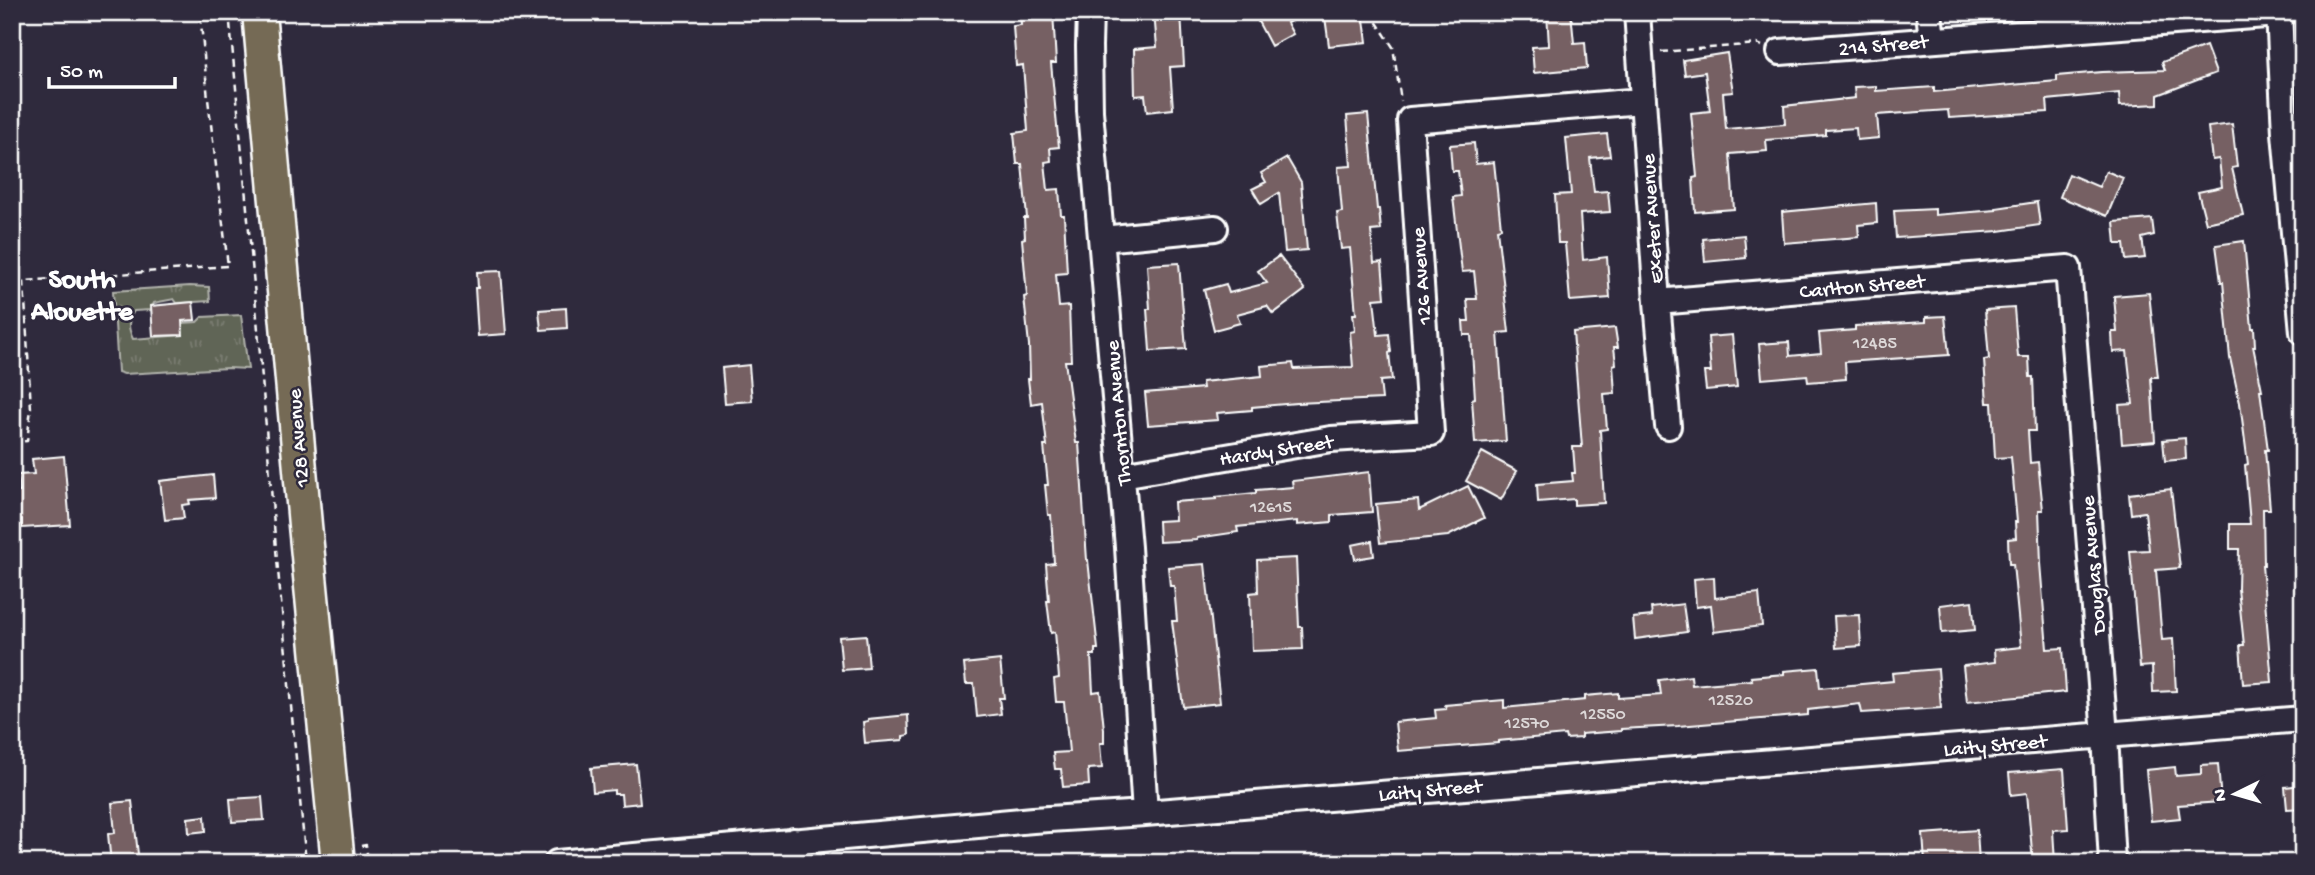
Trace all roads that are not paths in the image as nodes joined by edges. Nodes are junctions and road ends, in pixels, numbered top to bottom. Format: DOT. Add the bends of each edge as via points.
graph roads {
  1 [pos="259,12"];
  2 [pos="1090,12"];
  3 [pos="1636,12"];
  4 [pos="1929,12"];
  5 [pos="2279,13"];
  6 [pos="1932,40"];
  7 [pos="1780,52"];
  8 [pos="1642,101"];
  9 [pos="2294,133"];
  10 [pos="1215,228"];
  11 [pos="1102,239"];
  12 [pos="2068,268"];
  13 [pos="1657,302"];
  14 [pos="2302,319"];
  15 [pos="1668,426"];
  16 [pos="1431,433"];
  17 [pos="1122,475"];
  18 [pos="2303,719"];
  19 [pos="2105,735"];
  20 [pos="1145,813"];
  21 [pos="795,852"];
  22 [pos="338,863"];
  23 [pos="557,863"];
  24 [pos="2112,863"];
  1 -- 22 [label="main road, 128 Avenue"];
  2 -- 11 [label="street, Thornton Avenue" via="1089,92"];
  3 -- 8 [label="street, Exeter Avenue"];
  4 -- 6 [label="street"];
  5 -- 6 [label="street, 214 Street"];
  5 -- 9 [label="street"];
  6 -- 7 [label="street, 214 Street"];
  8 -- 13 [label="street, Exeter Avenue"];
  8 -- 16 [label="street, 126 Avenue" via="1410,120"];
  9 -- 14 [label="street"];
  10 -- 11 [label="street"];
  11 -- 17 [label="street, Thornton Avenue"];
  12 -- 13 [label="street, Carlton Street"];
  12 -- 19 [label="street, Douglas Avenue"];
  13 -- 15 [label="street, Exeter Avenue"];
  16 -- 17 [label="street, Hardy Street" via="1331,439"];
  17 -- 20 [label="street, Thornton Avenue"];
  18 -- 19 [label="street, Laity Street"];
  19 -- 20 [label="street, Laity Street"];
  19 -- 24 [label="street, Douglas Avenue"];
  20 -- 21 [label="street, Laity Street" via="1033,820"];
  21 -- 23 [label="street, Laity Street"];
}
